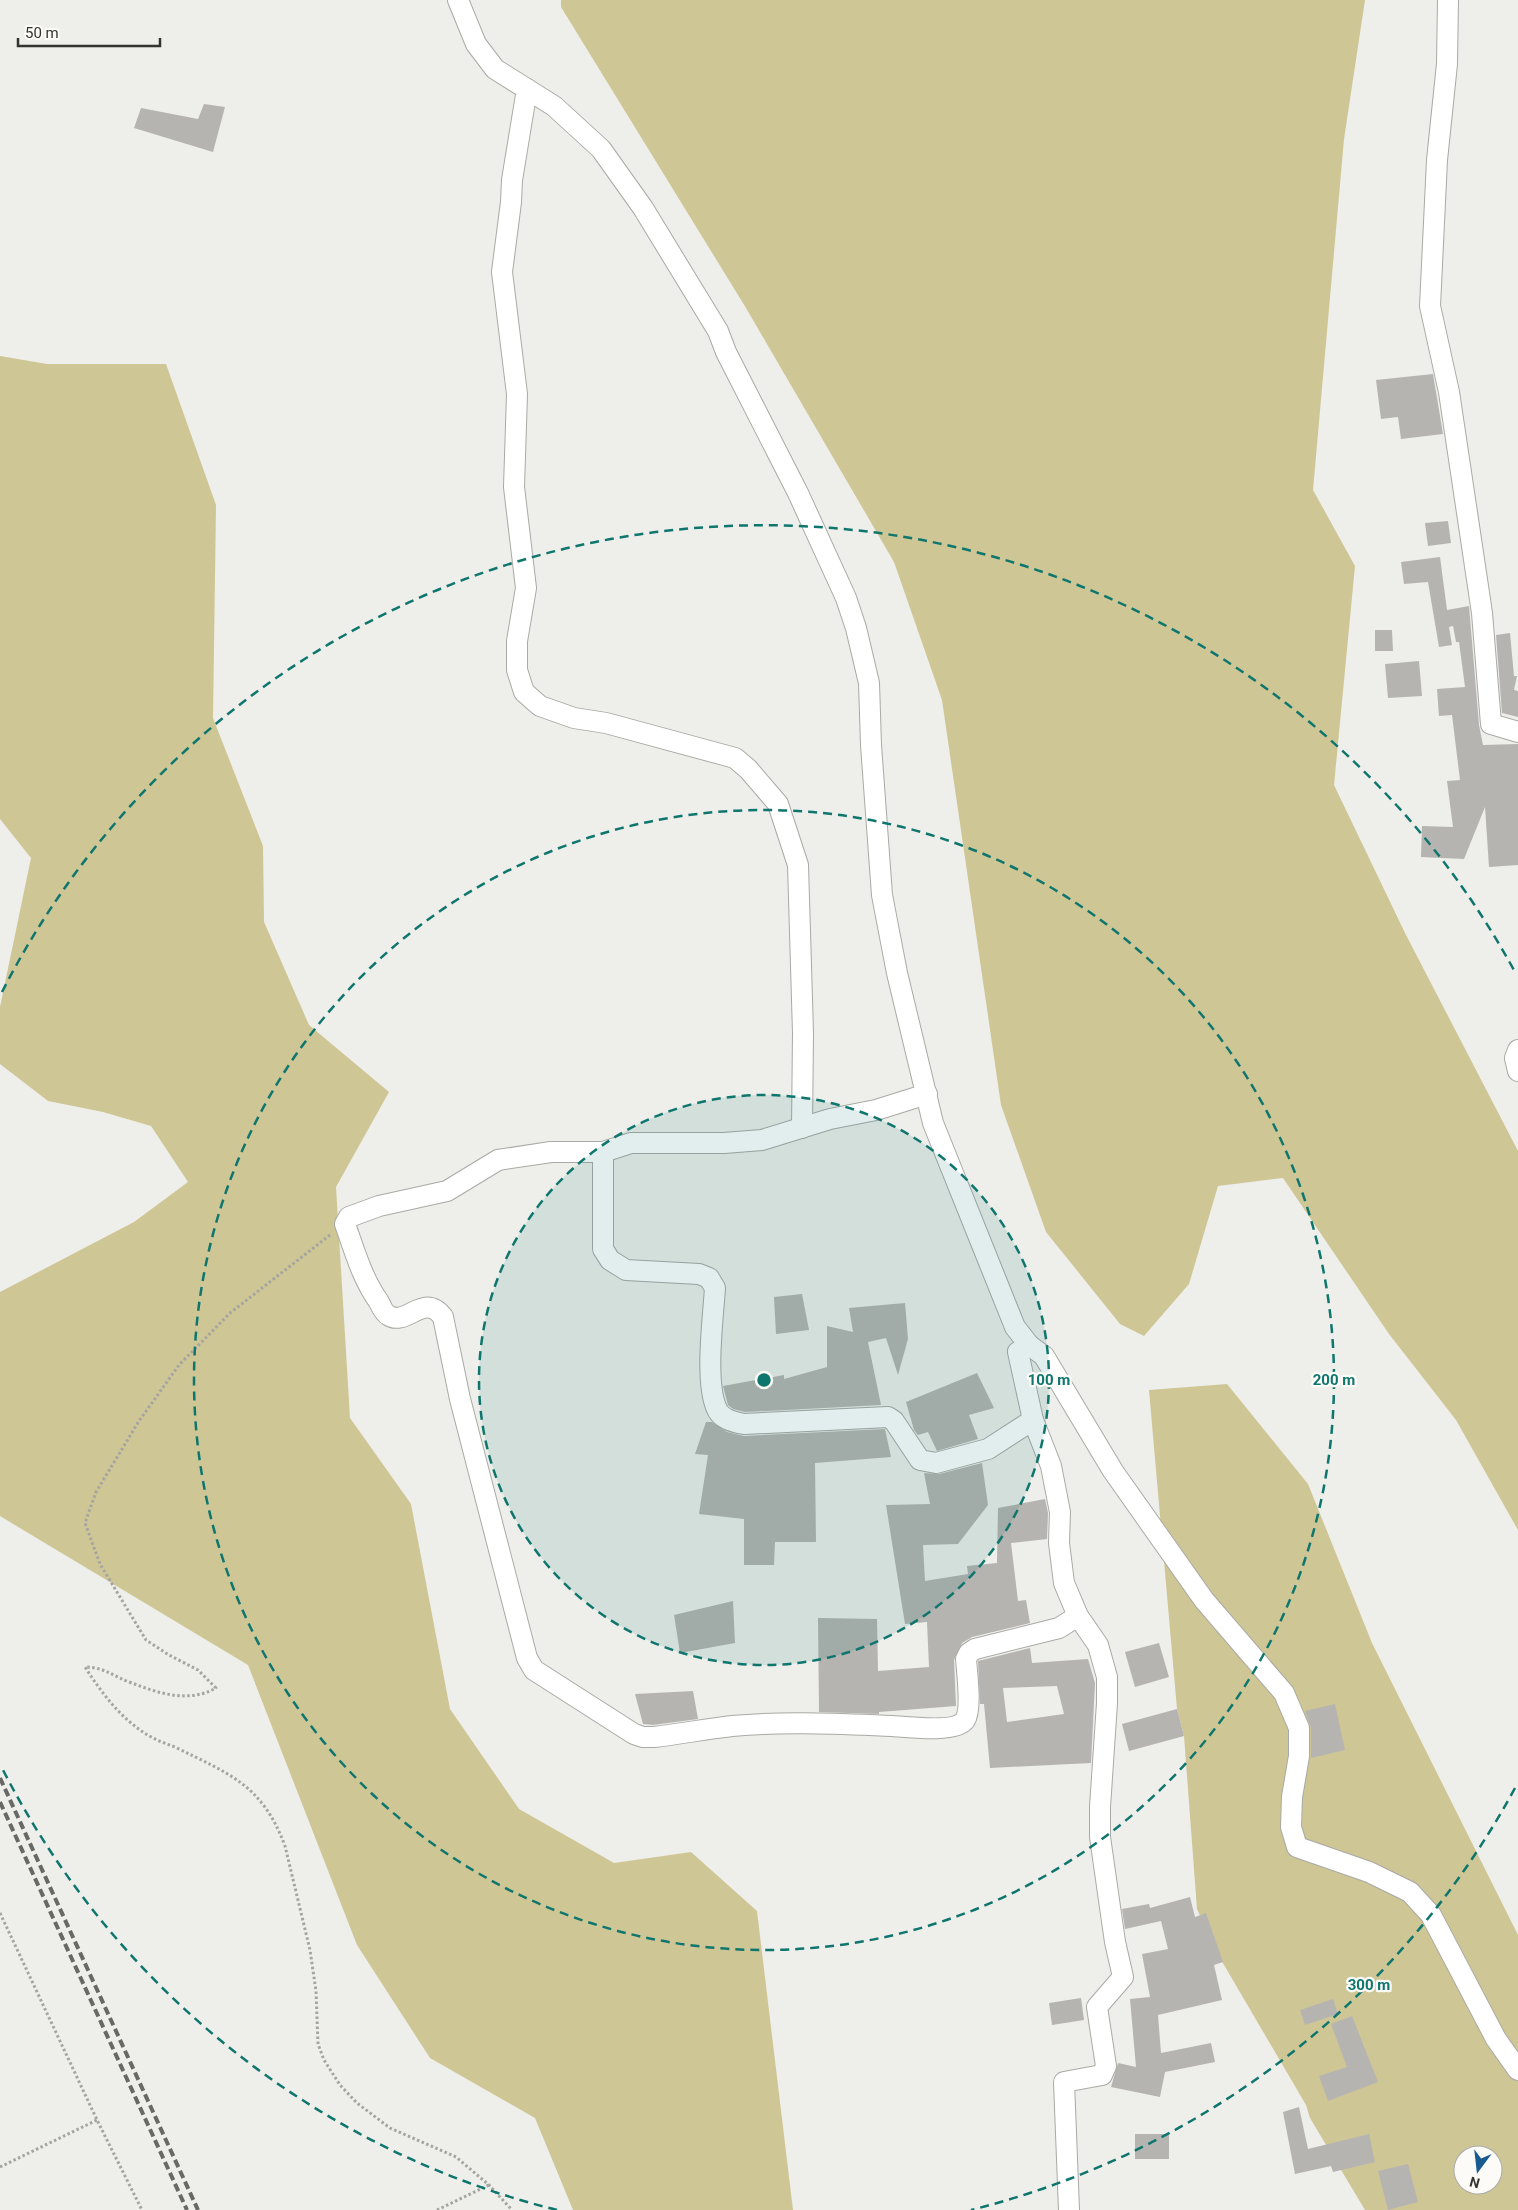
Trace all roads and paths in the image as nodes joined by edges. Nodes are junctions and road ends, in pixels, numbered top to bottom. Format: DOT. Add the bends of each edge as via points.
graph roads {
  1 [pos="458,0"];
  2 [pos="1448,0"];
  3 [pos="527,89"];
  4 [pos="1518,732"];
  5 [pos="1518,1050"];
  6 [pos="1518,1071"];
  7 [pos="927,1094"];
  8 [pos="802,1128"];
  9 [pos="603,1152"];
  10 [pos="345,1224"];
  11 [pos="1029,1345"];
  12 [pos="1033,1420"];
  13 [pos="1078,1616"];
  14 [pos="0,1913"];
  15 [pos="1518,2070"];
  16 [pos="97,2120"];
  17 [pos="0,2167"];
  18 [pos="489,2184"];
  19 [pos="142,2210"];
  20 [pos="437,2210"];
  21 [pos="512,2210"];
  22 [pos="1069,2210"];
  1 -- 3 [label="street" via="476,44 496,69"];
  2 -- 4 [label="street" via="1447,64 1436,160 1430,306 1449,392 1482,613 1491,724"];
  3 -- 7 [label="street" via="554,106 601,149 643,208 718,332 846,598 869,683 882,895 896,973"];
  3 -- 8 [label="street" via="512,180 502,272 517,394 514,487 526,588 517,641 517,670 524,692 540,706 574,718 606,723 735,758 778,804 798,865"];
  5 -- 6 [label="street" via="1514,1058"];
  7 -- 8 [label="street"];
  7 -- 11 [label="street" via="934,1123 1015,1327"];
  8 -- 9 [label="street" via="762,1140 631,1143"];
  9 -- 10 [label="street" via="551,1152 498,1160 447,1191 379,1206 349,1217"];
  9 -- 12 [label="street" via="603,1249 610,1260 626,1270 699,1274 709,1278 715,1288 710,1371 716,1408 724,1418 744,1424 888,1417 920,1460 936,1463 988,1449"];
  10 -- 13 [label="street" via="366,1283 387,1315 397,1318 428,1307 438,1310 443,1317 460,1399 527,1658 534,1670 634,1734 654,1737 775,1724 958,1726 965,1720 968,1710 966,1659 969,1653 1059,1628"];
  10 -- 18 [label="path" via="230,1313 179,1365 139,1421 96,1492 86,1523 100,1564 146,1640 198,1670 216,1688 204,1695 188,1698 131,1683 98,1667 85,1667 109,1703 144,1732 235,1777 262,1801 285,1846 310,1950 316,1991 318,2044 324,2060 340,2085 370,2113 390,2128 456,2157"];
  11 -- 12 [label="street" via="1018,1352"];
  11 -- 15 [label="street" via="1044,1356 1113,1472 1204,1600 1284,1693 1299,1728 1291,1827 1296,1847 1369,1872 1410,1892 1431,1915 1496,2039"];
  12 -- 13 [label="street" via="1051,1466 1060,1512 1059,1543 1064,1583"];
  13 -- 22 [label="street" via="1098,1645 1107,1677 1100,1837 1123,1977 1097,2007 1106,2066 1102,2075 1064,2082"];
  14 -- 16 [label="path"];
  16 -- 17 [label="path"];
  16 -- 19 [label="path"];
  18 -- 20 [label="path"];
  18 -- 21 [label="path"];
}
